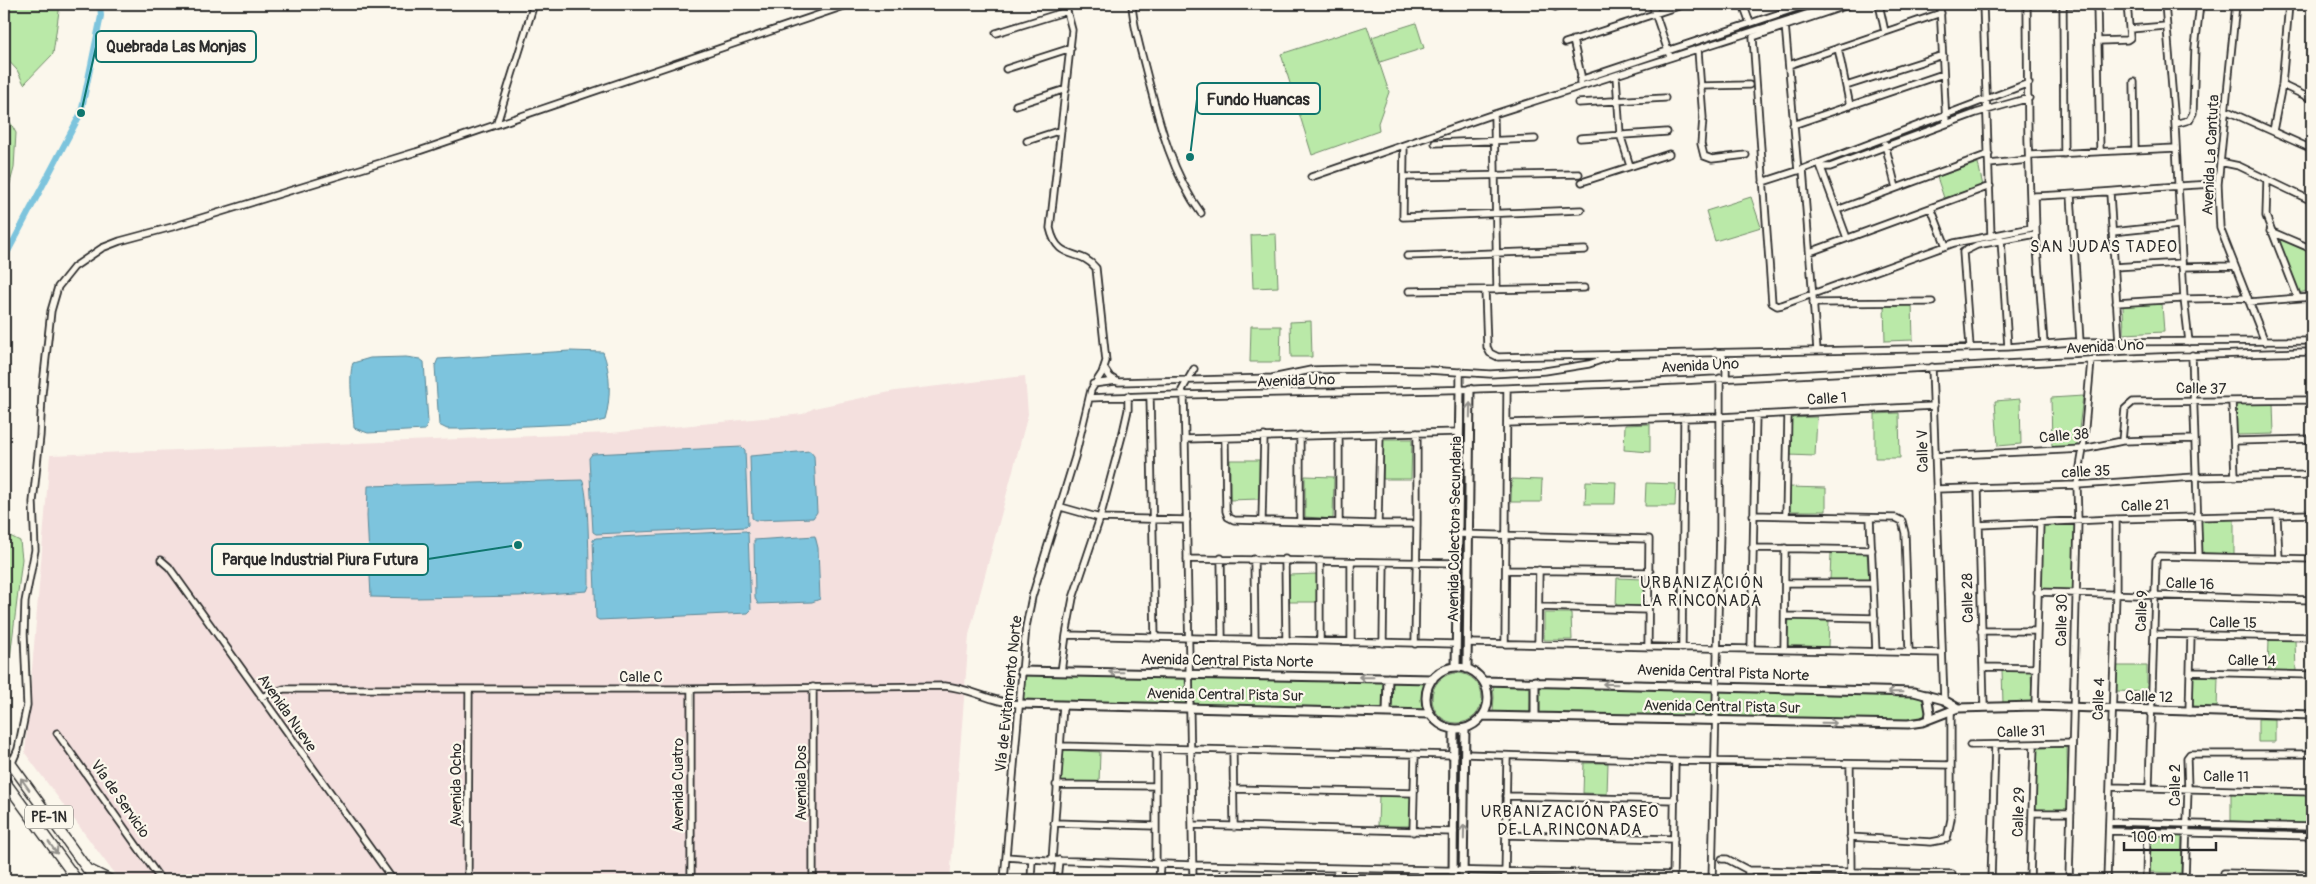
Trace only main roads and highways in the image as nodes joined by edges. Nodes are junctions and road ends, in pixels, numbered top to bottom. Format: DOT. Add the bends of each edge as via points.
graph roads {
  1 [pos="4,754"];
  2 [pos="4,780"];
  3 [pos="86,868"];
  4 [pos="77,880"];
  5 [pos="95,880"];
  6 [pos="110,880"];
  3 -- 1 [label="highway, PE-1N, one-way"];
  2 -- 4 [label="highway, PE-1N, one-way"];
  3 -- 5 [label="highway, PE-1N"];
  3 -- 6 [label="highway"];
}
